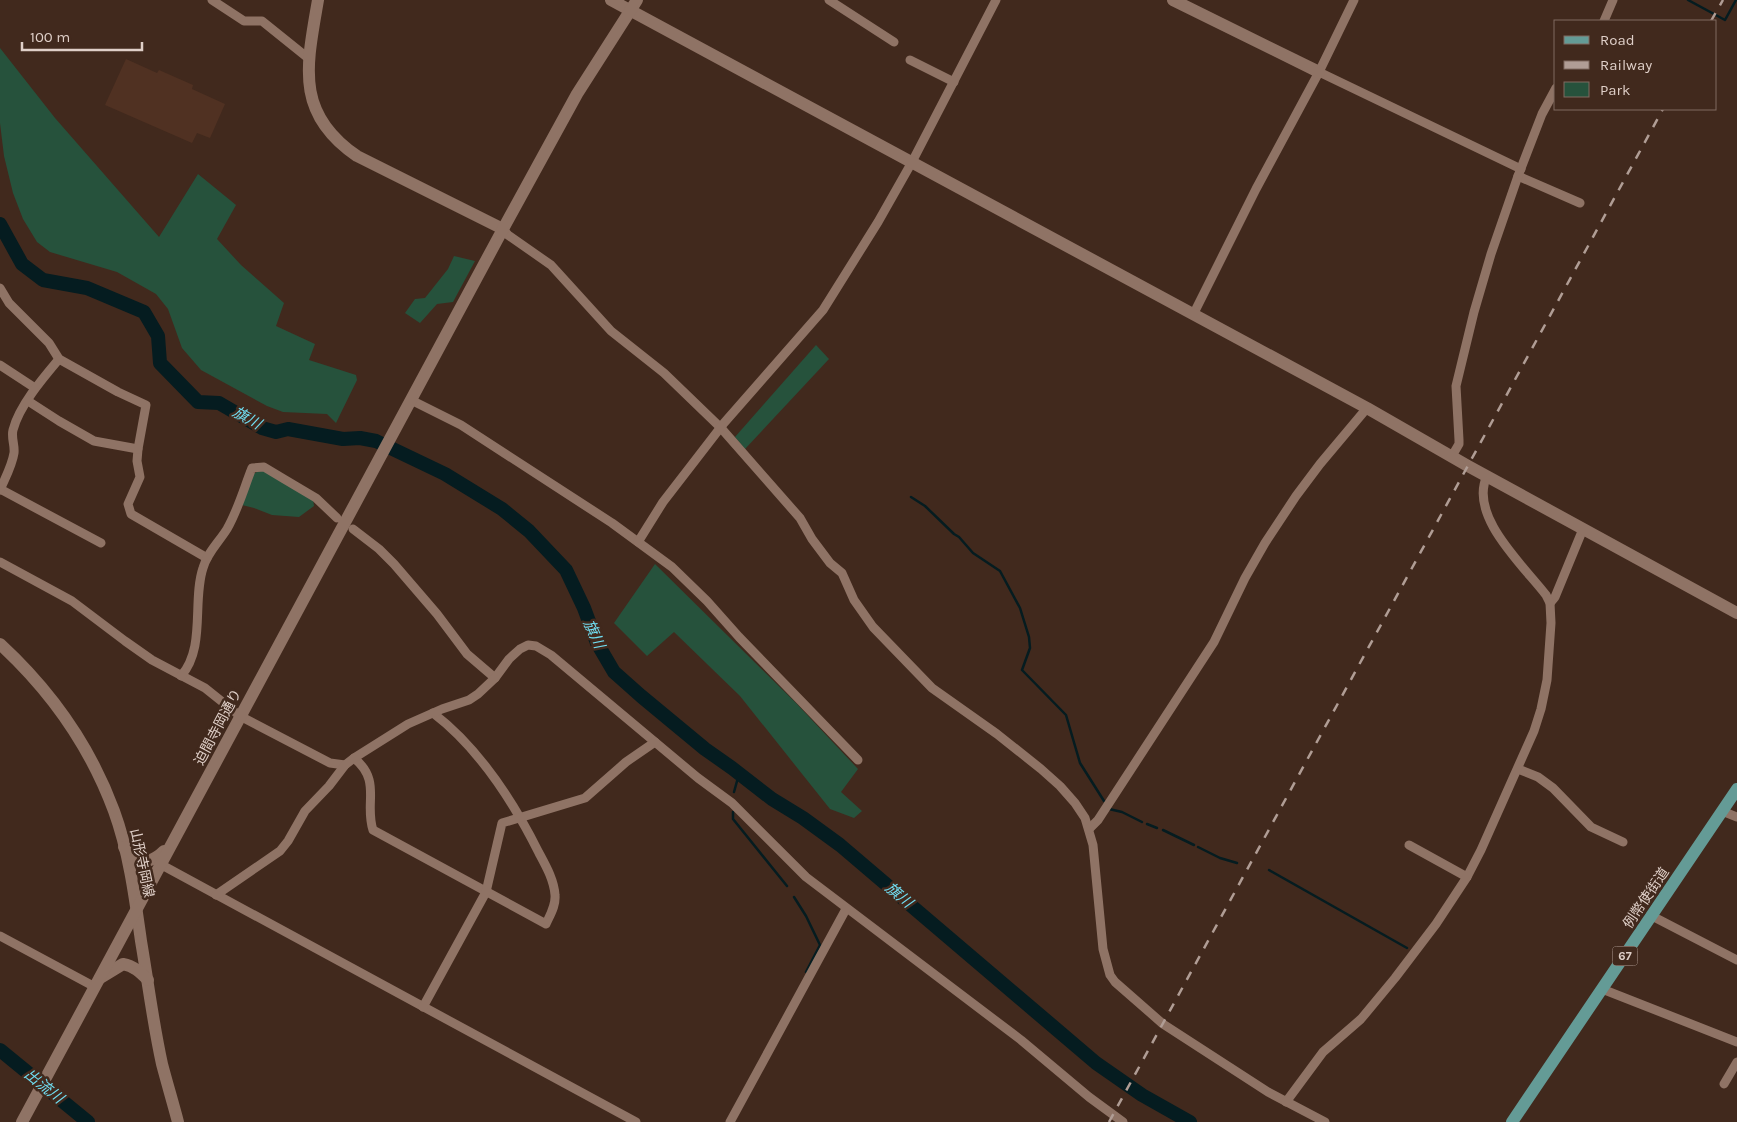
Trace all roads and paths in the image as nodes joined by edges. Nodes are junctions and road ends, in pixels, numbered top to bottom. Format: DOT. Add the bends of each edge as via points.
graph roads {
  1 [pos="212,0"];
  2 [pos="318,0"];
  3 [pos="610,0"];
  4 [pos="829,0"];
  5 [pos="996,0"];
  6 [pos="1173,0"];
  7 [pos="1354,0"];
  8 [pos="1613,0"];
  9 [pos="633,5"];
  10 [pos="1604,20"];
  11 [pos="894,42"];
  12 [pos="308,58"];
  13 [pos="910,60"];
  14 [pos="1319,72"];
  15 [pos="954,82"];
  16 [pos="1554,92"];
  17 [pos="912,162"];
  18 [pos="1520,173"];
  19 [pos="1580,203"];
  20 [pos="503,228"];
  21 [pos="0,288"];
  22 [pos="1194,315"];
  23 [pos="59,359"];
  24 [pos="0,365"];
  25 [pos="35,388"];
  26 [pos="28,401"];
  27 [pos="410,401"];
  28 [pos="1367,408"];
  29 [pos="721,428"];
  30 [pos="138,450"];
  31 [pos="1452,456"];
  32 [pos="1487,476"];
  33 [pos="0,489"];
  34 [pos="337,518"];
  35 [pos="353,529"];
  36 [pos="1583,529"];
  37 [pos="638,542"];
  38 [pos="101,543"];
  39 [pos="207,558"];
  40 [pos="0,562"];
  41 [pos="1550,603"];
  42 [pos="1737,613"];
  43 [pos="0,644"];
  44 [pos="181,676"];
  45 [pos="494,678"];
  46 [pos="433,713"];
  47 [pos="240,716"];
  48 [pos="655,742"];
  49 [pos="354,758"];
  50 [pos="858,760"];
  51 [pos="345,765"];
  52 [pos="1518,769"];
  53 [pos="1737,790"];
  54 [pos="1722,811"];
  55 [pos="520,817"];
  56 [pos="1737,817"];
  57 [pos="1089,829"];
  58 [pos="172,842"];
  59 [pos="1623,842"];
  60 [pos="1409,845"];
  61 [pos="124,847"];
  62 [pos="160,864"];
  63 [pos="1467,877"];
  64 [pos="486,892"];
  65 [pos="216,895"];
  66 [pos="846,908"];
  67 [pos="136,910"];
  68 [pos="1652,916"];
  69 [pos="0,936"];
  70 [pos="1737,960"];
  71 [pos="148,980"];
  72 [pos="97,983"];
  73 [pos="1602,989"];
  74 [pos="423,1007"];
  75 [pos="1737,1042"];
  76 [pos="1737,1062"];
  77 [pos="1724,1084"];
  78 [pos="1286,1102"];
  79 [pos="22,1122"];
  80 [pos="178,1122"];
  81 [pos="636,1122"];
  82 [pos="730,1122"];
  83 [pos="1123,1122"];
  84 [pos="1325,1122"];
  85 [pos="1512,1122"];
  1 -- 12 [label="street" via="244,20 262,21"];
  2 -- 12 [label="street"];
  3 -- 9 [label="street"];
  4 -- 11 [label="street"];
  5 -- 15 [label="street"];
  6 -- 14 [label="street"];
  7 -- 14 [label="street"];
  8 -- 10 [label="street"];
  9 -- 17 [label="street"];
  9 -- 20 [label="street, 迫間寺岡通り" via="577,94"];
  12 -- 20 [label="street" via="308,77 317,114 341,145"];
  13 -- 15 [label="street"];
  14 -- 18 [label="street"];
  14 -- 22 [label="street" via="1256,189"];
  15 -- 17 [label="street"];
  16 -- 18 [label="street"];
  17 -- 22 [label="street"];
  17 -- 29 [label="street" via="820,314"];
  18 -- 19 [label="street"];
  18 -- 31 [label="street" via="1491,254 1457,376 1459,444"];
  20 -- 27 [label="street, 迫間寺岡通り"];
  20 -- 29 [label="street" via="559,272 611,331 664,373"];
  21 -- 23 [label="street" via="9,303 49,343"];
  22 -- 28 [label="street"];
  23 -- 25 [label="street"];
  23 -- 30 [label="street" via="146,405"];
  24 -- 25 [label="street"];
  25 -- 26 [label="street"];
  26 -- 30 [label="street" via="94,441"];
  26 -- 33 [label="street" via="12,433 14,451"];
  27 -- 37 [label="street" via="461,425"];
  27 -- 47 [label="street, 迫間寺岡通り"];
  28 -- 31 [label="street"];
  28 -- 57 [label="street" via="1320,464 1280,521 1245,578 1214,642"];
  29 -- 37 [label="street" via="663,502"];
  29 -- 57 [label="street" via="800,518 824,555 842,574 854,600 873,627 932,688 1060,786 1080,810"];
  30 -- 39 [label="street" via="140,477 128,504 131,514"];
  31 -- 32 [label="street"];
  32 -- 36 [label="street"];
  32 -- 41 [label="street" via="1482,484 1483,497 1494,527"];
  33 -- 38 [label="street"];
  34 -- 39 [label="street" via="316,498 264,467 252,468 227,528"];
  35 -- 45 [label="street" via="394,564 467,654"];
  36 -- 41 [label="street"];
  36 -- 42 [label="street"];
  37 -- 50 [label="street" via="672,567 707,601"];
  39 -- 44 [label="street" via="199,587 194,645"];
  40 -- 44 [label="street" via="72,601 125,642"];
  41 -- 52 [label="street" via="1544,695"];
  43 -- 61 [label="street, 山形寺岡線" via="23,665 68,720 102,780"];
  44 -- 47 [label="street" via="205,688"];
  45 -- 46 [label="street" via="469,700"];
  45 -- 48 [label="street" via="520,649 536,646"];
  46 -- 49 [label="street" via="408,724"];
  46 -- 55 [label="street" via="468,746"];
  47 -- 51 [label="street" via="330,763"];
  47 -- 58 [label="street, 迫間寺岡通り"];
  48 -- 55 [label="street" via="585,798"];
  48 -- 66 [label="street" via="732,803 806,878"];
  49 -- 51 [label="street"];
  49 -- 64 [label="street" via="370,778 374,830"];
  51 -- 65 [label="street" via="305,812 280,851"];
  52 -- 59 [label="street" via="1538,777 1553,788 1591,827"];
  52 -- 63 [label="street"];
  53 -- 54 [label="main road, 例幣使街道 / 67"];
  54 -- 56 [label="street"];
  54 -- 68 [label="main road, 例幣使街道 / 67"];
  55 -- 64 [label="street" via="502,823 500,827"];
  55 -- 64 [label="street" via="554,885 555,901 551,914 546,924"];
  57 -- 78 [label="street" via="1103,949 1115,982 1163,1024"];
  58 -- 61 [label="street" via="157,859 149,861 132,857"];
  58 -- 62 [label="street, 迫間寺岡通り"];
  60 -- 63 [label="street"];
  61 -- 67 [label="street, 山形寺岡線"];
  62 -- 65 [label="street"];
  62 -- 67 [label="street, 迫間寺岡通り"];
  63 -- 78 [label="street" via="1395,978 1361,1019 1323,1052"];
  64 -- 74 [label="street"];
  65 -- 74 [label="street"];
  66 -- 82 [label="street"];
  66 -- 83 [label="street" via="1021,1040"];
  67 -- 71 [label="street, 山形寺岡線"];
  67 -- 72 [label="street, 迫間寺岡通り"];
  68 -- 70 [label="street"];
  68 -- 73 [label="main road, 例幣使街道 / 67"];
  69 -- 72 [label="street"];
  71 -- 72 [label="street" via="141,972 123,964"];
  71 -- 80 [label="street, 山形寺岡線" via="162,1064"];
  72 -- 79 [label="street, 迫間寺岡通り"];
  73 -- 75 [label="street"];
  73 -- 85 [label="main road, 例幣使街道 / 67"];
  74 -- 81 [label="street"];
  76 -- 77 [label="street"];
  78 -- 84 [label="street"];
}
